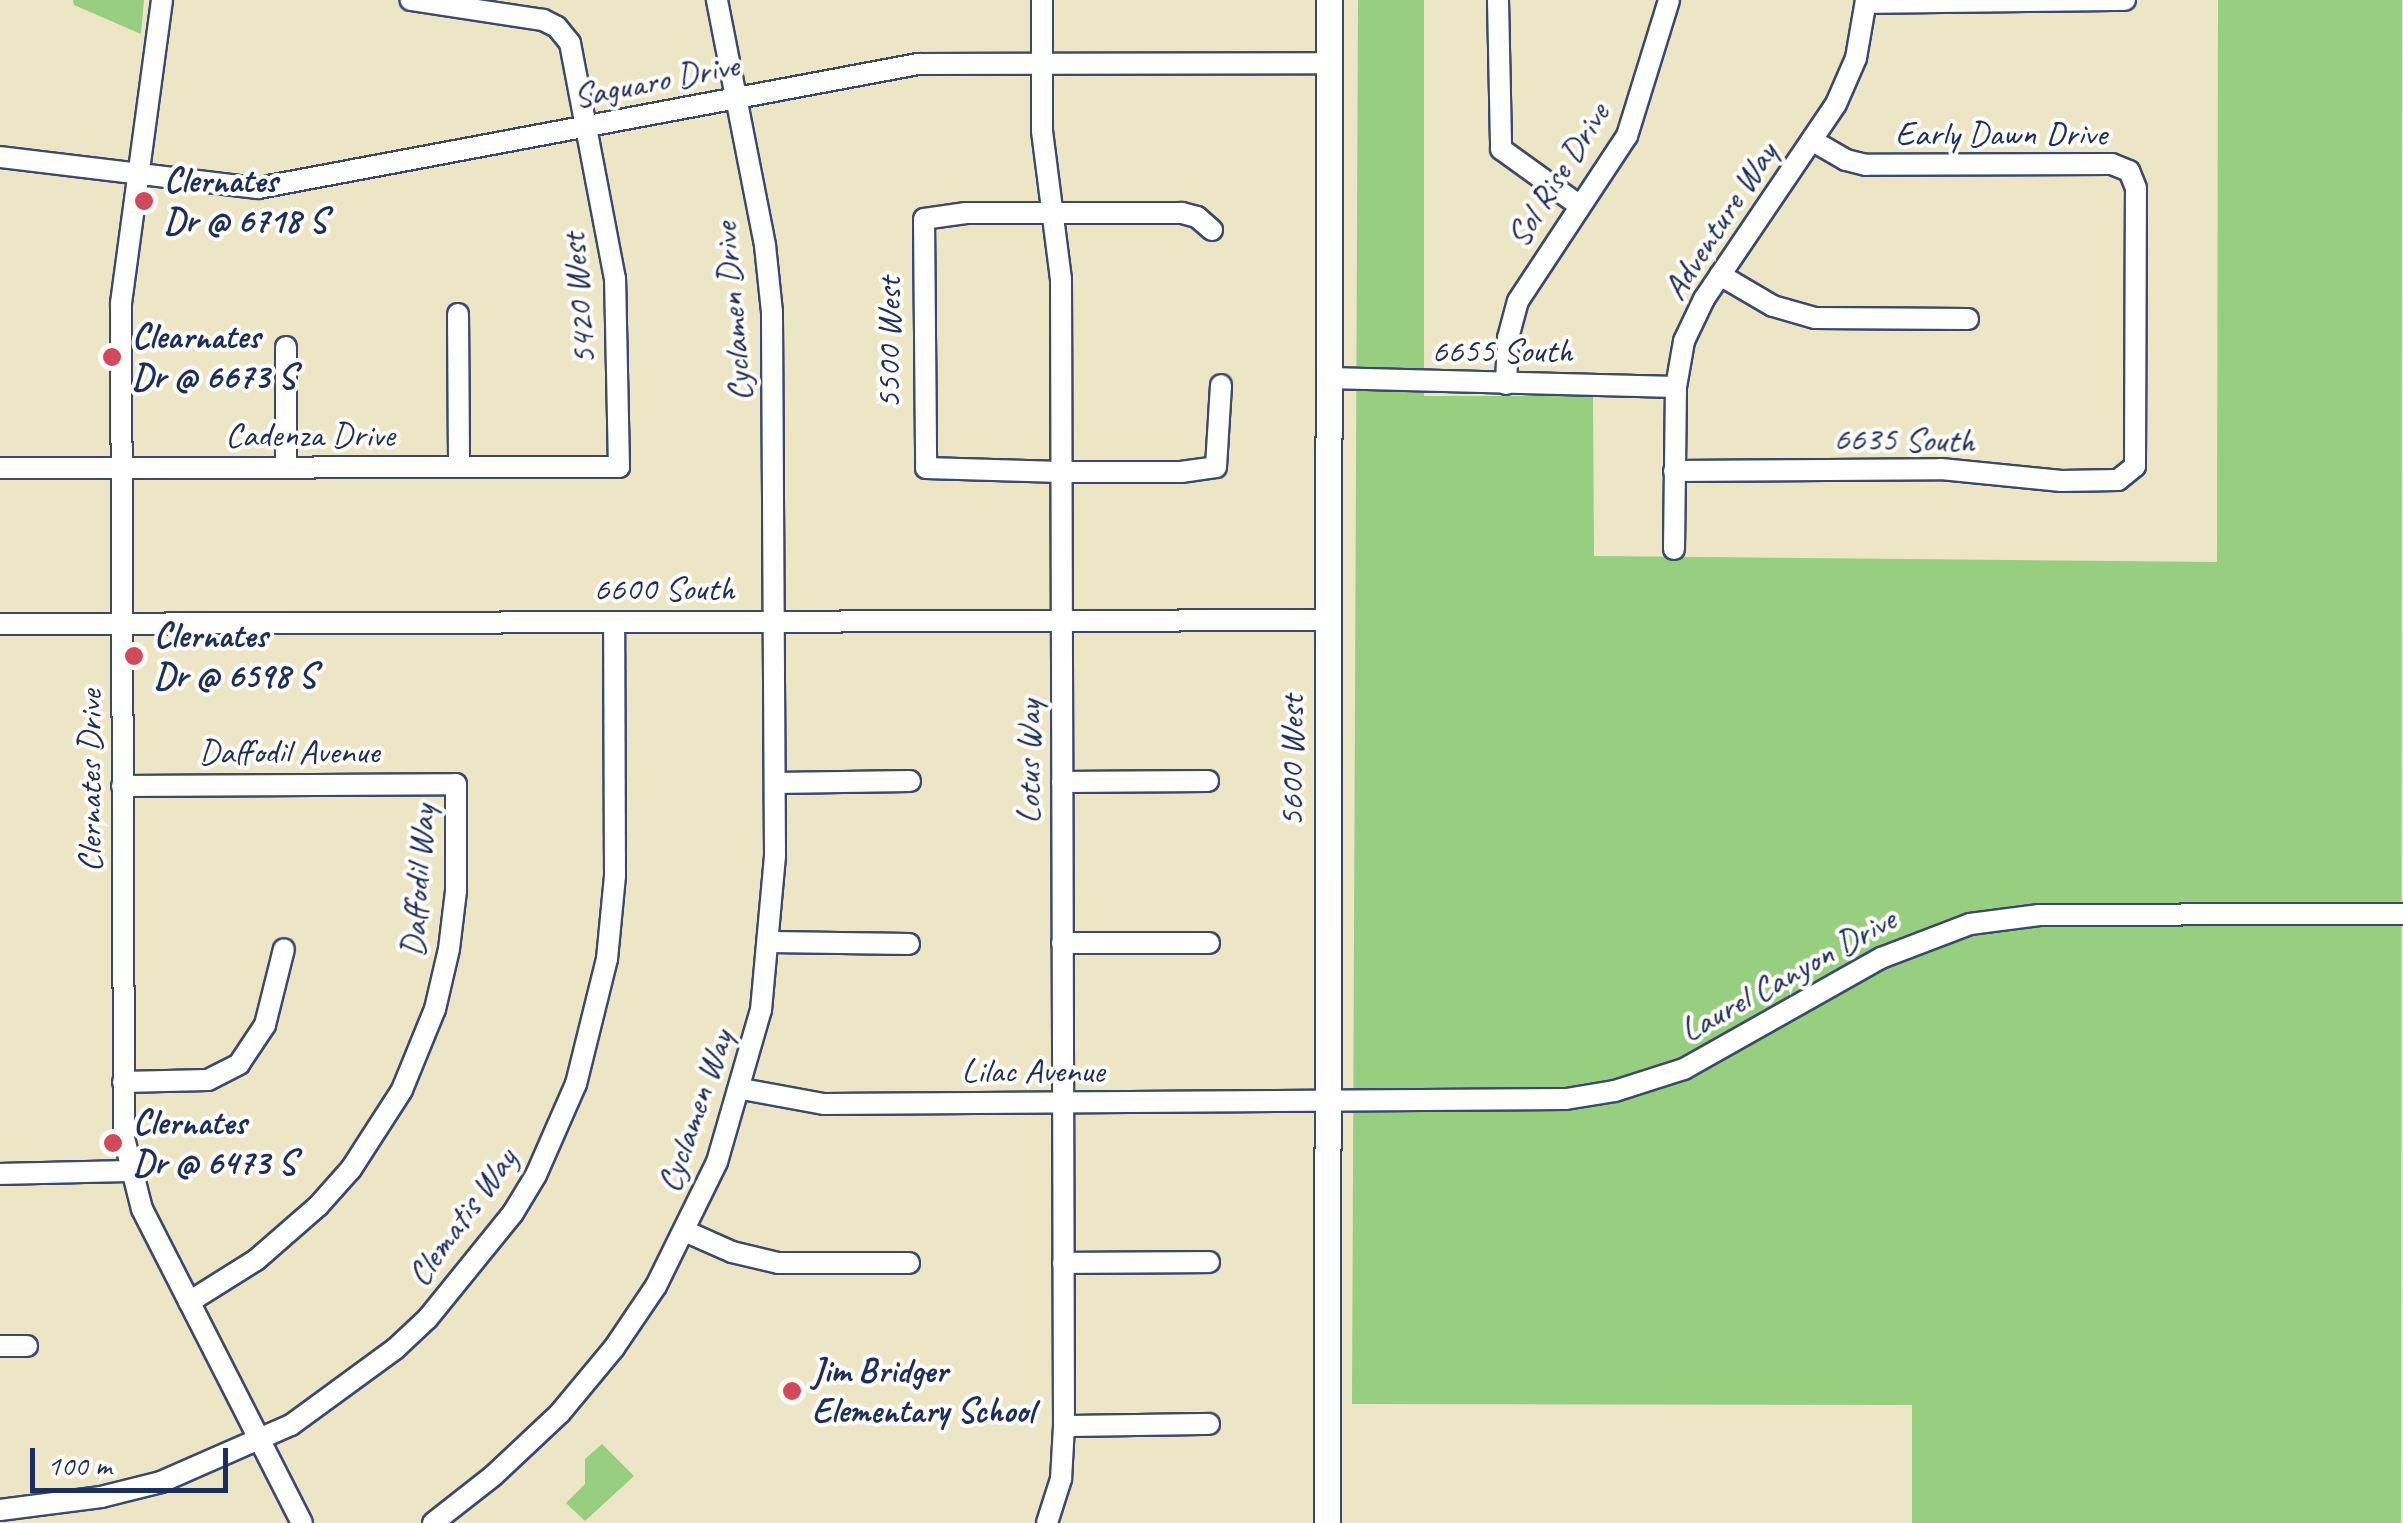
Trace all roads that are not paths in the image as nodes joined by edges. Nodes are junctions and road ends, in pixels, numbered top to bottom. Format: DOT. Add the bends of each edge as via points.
graph roads {
  1 [pos="162,0"];
  2 [pos="411,0"];
  3 [pos="717,0"];
  4 [pos="1042,0"];
  5 [pos="1329,0"];
  6 [pos="1498,0"];
  7 [pos="1669,0"];
  8 [pos="2125,0"];
  9 [pos="1866,2"];
  10 [pos="1042,62"];
  11 [pos="1328,63"];
  12 [pos="737,99"];
  13 [pos="587,127"];
  14 [pos="1812,140"];
  15 [pos="0,157"];
  16 [pos="136,173"];
  17 [pos="1580,206"];
  18 [pos="1050,213"];
  19 [pos="1212,230"];
  20 [pos="1720,276"];
  21 [pos="458,314"];
  22 [pos="1968,318"];
  23 [pos="286,346"];
  24 [pos="1328,378"];
  25 [pos="1506,384"];
  26 [pos="1222,385"];
  27 [pos="1676,387"];
  28 [pos="620,466"];
  29 [pos="286,467"];
  30 [pos="459,467"];
  31 [pos="0,468"];
  32 [pos="121,468"];
  33 [pos="1674,471"];
  34 [pos="1060,472"];
  35 [pos="2130,473"];
  36 [pos="1674,550"];
  37 [pos="1061,620"];
  38 [pos="1328,620"];
  39 [pos="614,622"];
  40 [pos="774,622"];
  41 [pos="0,624"];
  42 [pos="122,624"];
  43 [pos="910,781"];
  44 [pos="1208,781"];
  45 [pos="1062,782"];
  46 [pos="775,783"];
  47 [pos="456,784"];
  48 [pos="122,786"];
  49 [pos="2403,914"];
  50 [pos="771,942"];
  51 [pos="1209,943"];
  52 [pos="909,944"];
  53 [pos="1062,944"];
  54 [pos="284,948"];
  55 [pos="123,1082"];
  56 [pos="742,1089"];
  57 [pos="1326,1102"];
  58 [pos="1063,1103"];
  59 [pos="129,1170"];
  60 [pos="0,1174"];
  61 [pos="686,1232"];
  62 [pos="1063,1262"];
  63 [pos="1209,1262"];
  64 [pos="909,1263"];
  65 [pos="189,1302"];
  66 [pos="0,1346"];
  67 [pos="27,1346"];
  68 [pos="1209,1424"];
  69 [pos="1064,1426"];
  70 [pos="261,1442"];
  71 [pos="0,1510"];
  72 [pos="302,1523"];
  73 [pos="433,1523"];
  74 [pos="1047,1523"];
  75 [pos="1327,1523"];
  1 -- 16 [label="street, Clernates Drive"];
  2 -- 13 [label="street, 5420 West" via="557,27 570,43"];
  3 -- 12 [label="street, Cyclamen Drive"];
  4 -- 10 [label="street, Lotus Way"];
  5 -- 11 [label="main road, 5600 West"];
  6 -- 17 [label="street" via="1501,148"];
  7 -- 17 [label="street, Sol Rise Drive" via="1632,126"];
  8 -- 9 [label="street"];
  9 -- 14 [label="street, Adventure Way" via="1850,74"];
  10 -- 11 [label="street, Saguaro Drive"];
  10 -- 12 [label="street, Saguaro Drive" via="918,64"];
  10 -- 18 [label="street, Lotus Way"];
  11 -- 24 [label="main road, 5600 West"];
  12 -- 13 [label="street, Saguaro Drive"];
  12 -- 40 [label="street, Cyclamen Drive" via="772,312"];
  13 -- 16 [label="street, Saguaro Drive" via="258,188"];
  13 -- 28 [label="street, 5420 West" via="615,278"];
  14 -- 20 [label="street, Adventure Way"];
  14 -- 35 [label="street, Early Dawn Drive" via="1866,165 2112,164 2129,171 2136,188 2136,457"];
  15 -- 16 [label="street, Saguaro Drive"];
  16 -- 32 [label="street, Clernates Drive" via="121,303"];
  17 -- 25 [label="street, Sol Rise Drive" via="1518,301"];
  18 -- 19 [label="street" via="1182,213"];
  18 -- 34 [label="street, Lotus Way" via="1060,279"];
  18 -- 34 [label="street, 5500 West" via="924,218 926,468"];
  20 -- 22 [label="street" via="1773,306 1815,318"];
  20 -- 27 [label="street, Adventure Way" via="1689,327"];
  21 -- 30 [label="street"];
  23 -- 29 [label="street"];
  24 -- 25 [label="street, 6655 South"];
  24 -- 38 [label="main road, 5600 West"];
  25 -- 27 [label="street, 6655 South"];
  26 -- 34 [label="street" via="1216,466"];
  27 -- 33 [label="street, Adventure Way"];
  28 -- 30 [label="street, Cadenza Drive"];
  29 -- 30 [label="street, Cadenza Drive"];
  29 -- 32 [label="street, Cadenza Drive"];
  31 -- 32 [label="street, Cadenza Drive"];
  32 -- 42 [label="street, Clernates Drive"];
  33 -- 35 [label="street, 6635 South" via="1941,470 2060,481 2118,480"];
  33 -- 36 [label="street, Adventure Way"];
  34 -- 37 [label="street, Lotus Way"];
  37 -- 38 [label="street, 6600 South"];
  37 -- 40 [label="street, 6600 South"];
  37 -- 45 [label="street, Lotus Way"];
  38 -- 57 [label="main road, 5600 West"];
  39 -- 40 [label="street, 6600 South"];
  39 -- 42 [label="street, 6600 South"];
  39 -- 70 [label="street, Clematis Way" via="608,959 558,1129 512,1213 428,1318 342,1391"];
  40 -- 46 [label="street, Cyclamen Way"];
  41 -- 42 [label="street, 6600 South"];
  42 -- 48 [label="street, Clernates Drive"];
  43 -- 46 [label="street"];
  44 -- 45 [label="street"];
  45 -- 53 [label="street, Lotus Way"];
  46 -- 50 [label="street, Cyclamen Way"];
  47 -- 48 [label="street, Daffodil Avenue"];
  47 -- 65 [label="street, Daffodil Way" via="449,949 435,1009 402,1090 351,1169 300,1224"];
  48 -- 55 [label="street, Clernates Drive"];
  49 -- 57 [label="street, Laurel Canyon Drive" via="2039,915 1982,922 1902,947 1722,1051 1640,1084 1542,1101"];
  50 -- 52 [label="street"];
  50 -- 56 [label="street, Cyclamen Way"];
  51 -- 53 [label="street"];
  53 -- 58 [label="street, Lotus Way"];
  54 -- 55 [label="street" via="265,1025 239,1064 208,1080"];
  55 -- 59 [label="street, Clernates Drive"];
  56 -- 58 [label="street, Lilac Avenue" via="810,1104"];
  56 -- 61 [label="street, Cyclamen Way"];
  57 -- 58 [label="street, Lilac Avenue"];
  57 -- 75 [label="main road, 5600 West"];
  58 -- 62 [label="street, Lotus Way"];
  59 -- 60 [label="street"];
  59 -- 65 [label="street, Clernates Drive"];
  61 -- 64 [label="street" via="778,1262"];
  61 -- 73 [label="street, Cyclamen Way" via="645,1303 580,1390 516,1456"];
  62 -- 63 [label="street"];
  62 -- 69 [label="street, Lotus Way"];
  65 -- 70 [label="street, Clernates Drive"];
  66 -- 67 [label="street"];
  68 -- 69 [label="street"];
  69 -- 74 [label="street, Lotus Way" via="1061,1479"];
  70 -- 71 [label="street, Clematis Way" via="161,1482"];
  70 -- 72 [label="street, Clernates Drive"];
}
